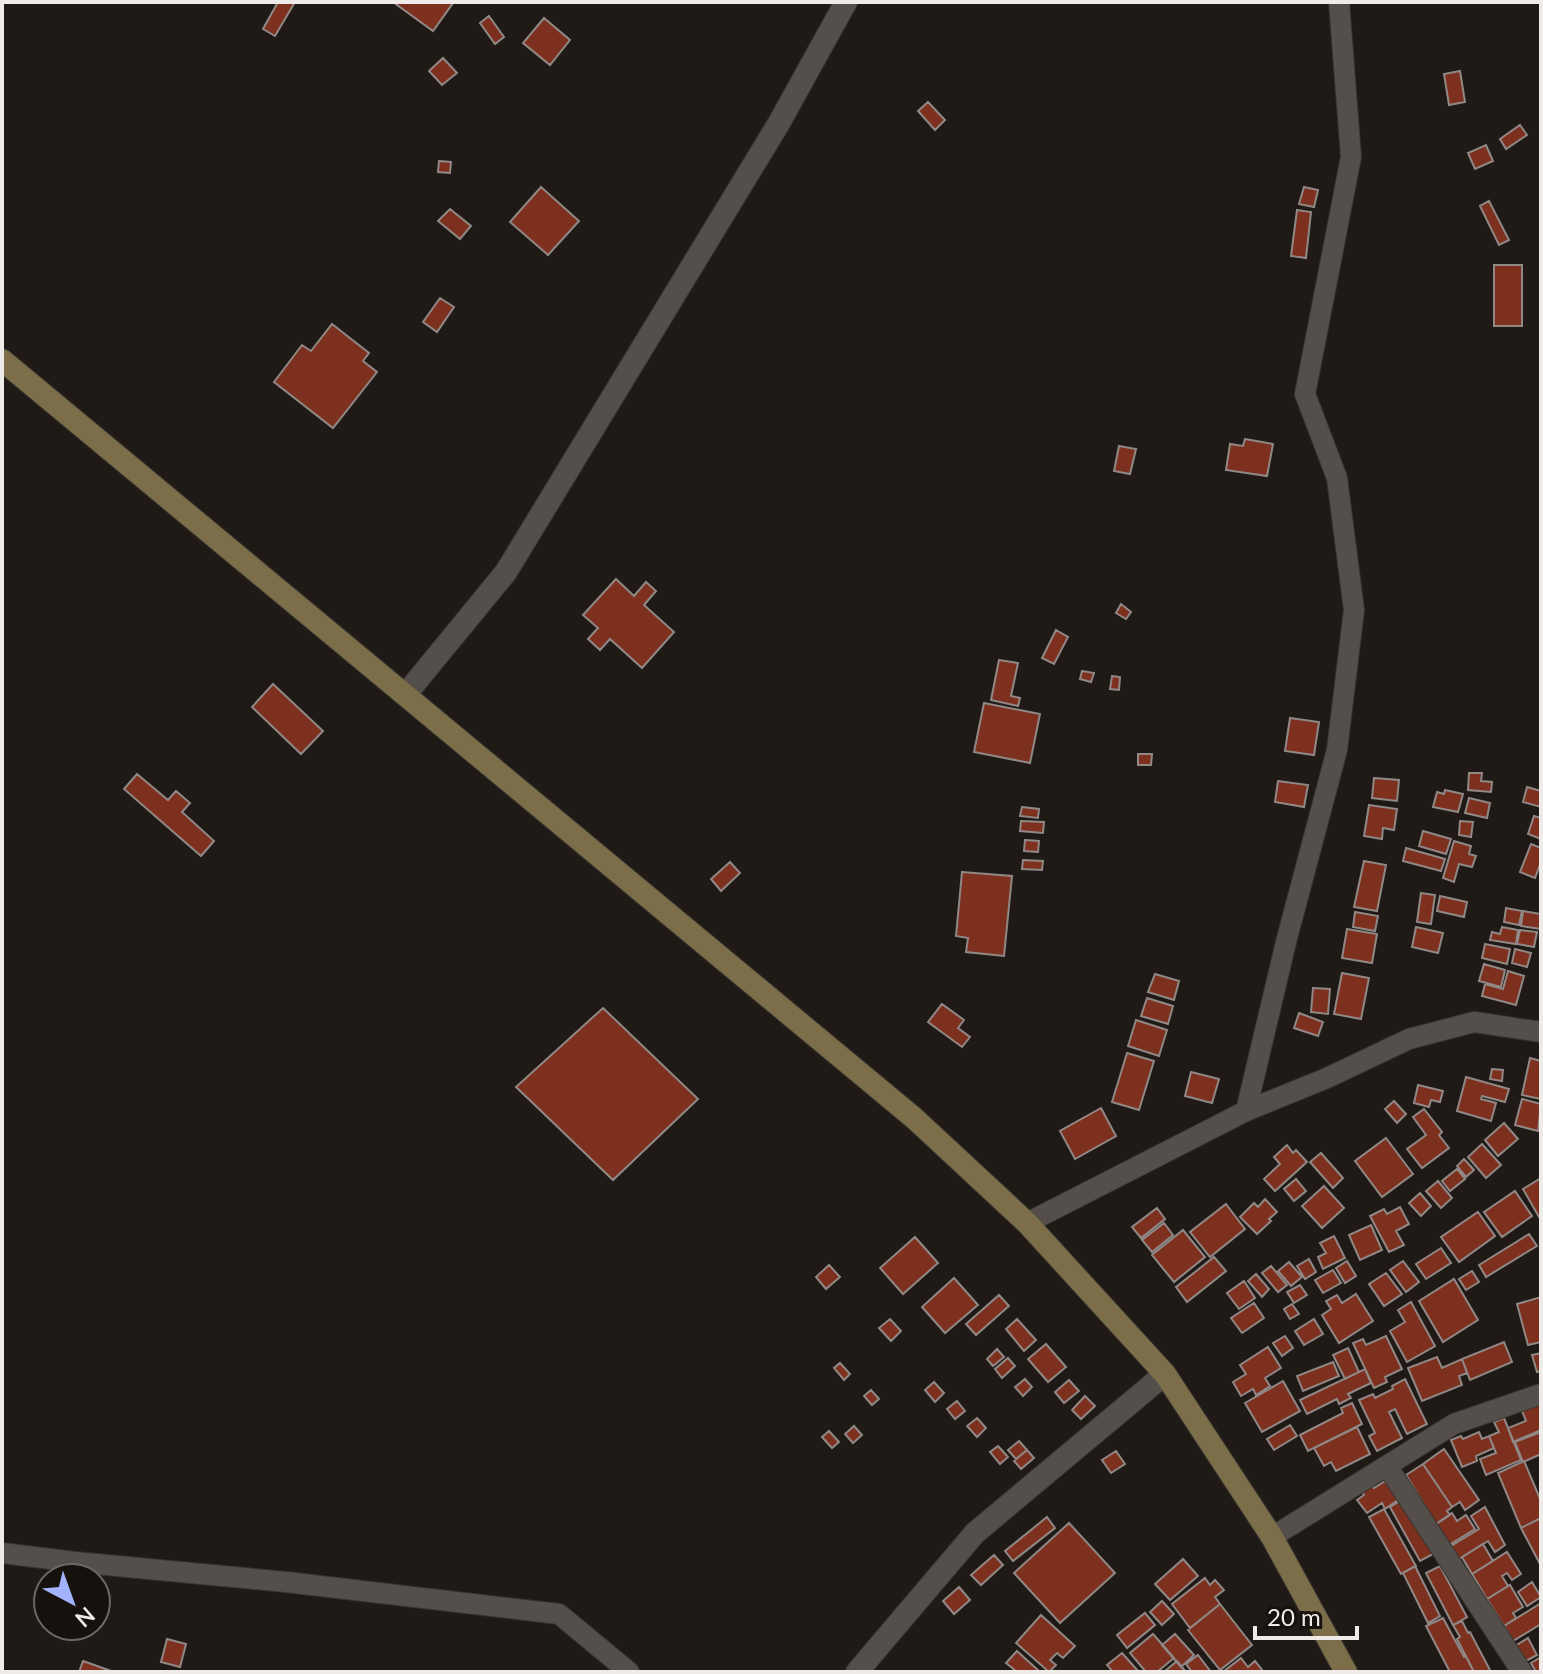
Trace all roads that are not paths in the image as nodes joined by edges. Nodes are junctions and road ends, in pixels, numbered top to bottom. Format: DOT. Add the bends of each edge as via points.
graph roads {
  1 [pos="846,2"];
  2 [pos="1339,2"];
  3 [pos="2,360"];
  4 [pos="406,694"];
  5 [pos="1541,1032"];
  6 [pos="1246,1111"];
  7 [pos="1027,1223"];
  8 [pos="1165,1374"];
  9 [pos="1541,1394"];
  10 [pos="1387,1466"];
  11 [pos="1272,1537"];
  12 [pos="2,1553"];
  13 [pos="629,1672"];
  14 [pos="857,1672"];
  15 [pos="1346,1672"];
  16 [pos="1522,1672"];
  1 -- 4 [label="street" via="779,123 506,572"];
  2 -- 6 [label="lane" via="1351,157 1305,394 1337,478 1354,610 1337,750"];
  3 -- 4 [label="main road"];
  4 -- 7 [label="main road" via="914,1118"];
  5 -- 6 [label="lane" via="1474,1022 1435,1032"];
  6 -- 7 [label="lane"];
  7 -- 8 [label="main road"];
  8 -- 11 [label="main road"];
  8 -- 14 [label="street" via="975,1533"];
  9 -- 10 [label="lane" via="1454,1424"];
  10 -- 11 [label="lane"];
  10 -- 16 [label="lane"];
  11 -- 15 [label="main road"];
  12 -- 13 [label="lane" via="559,1614"];
}
